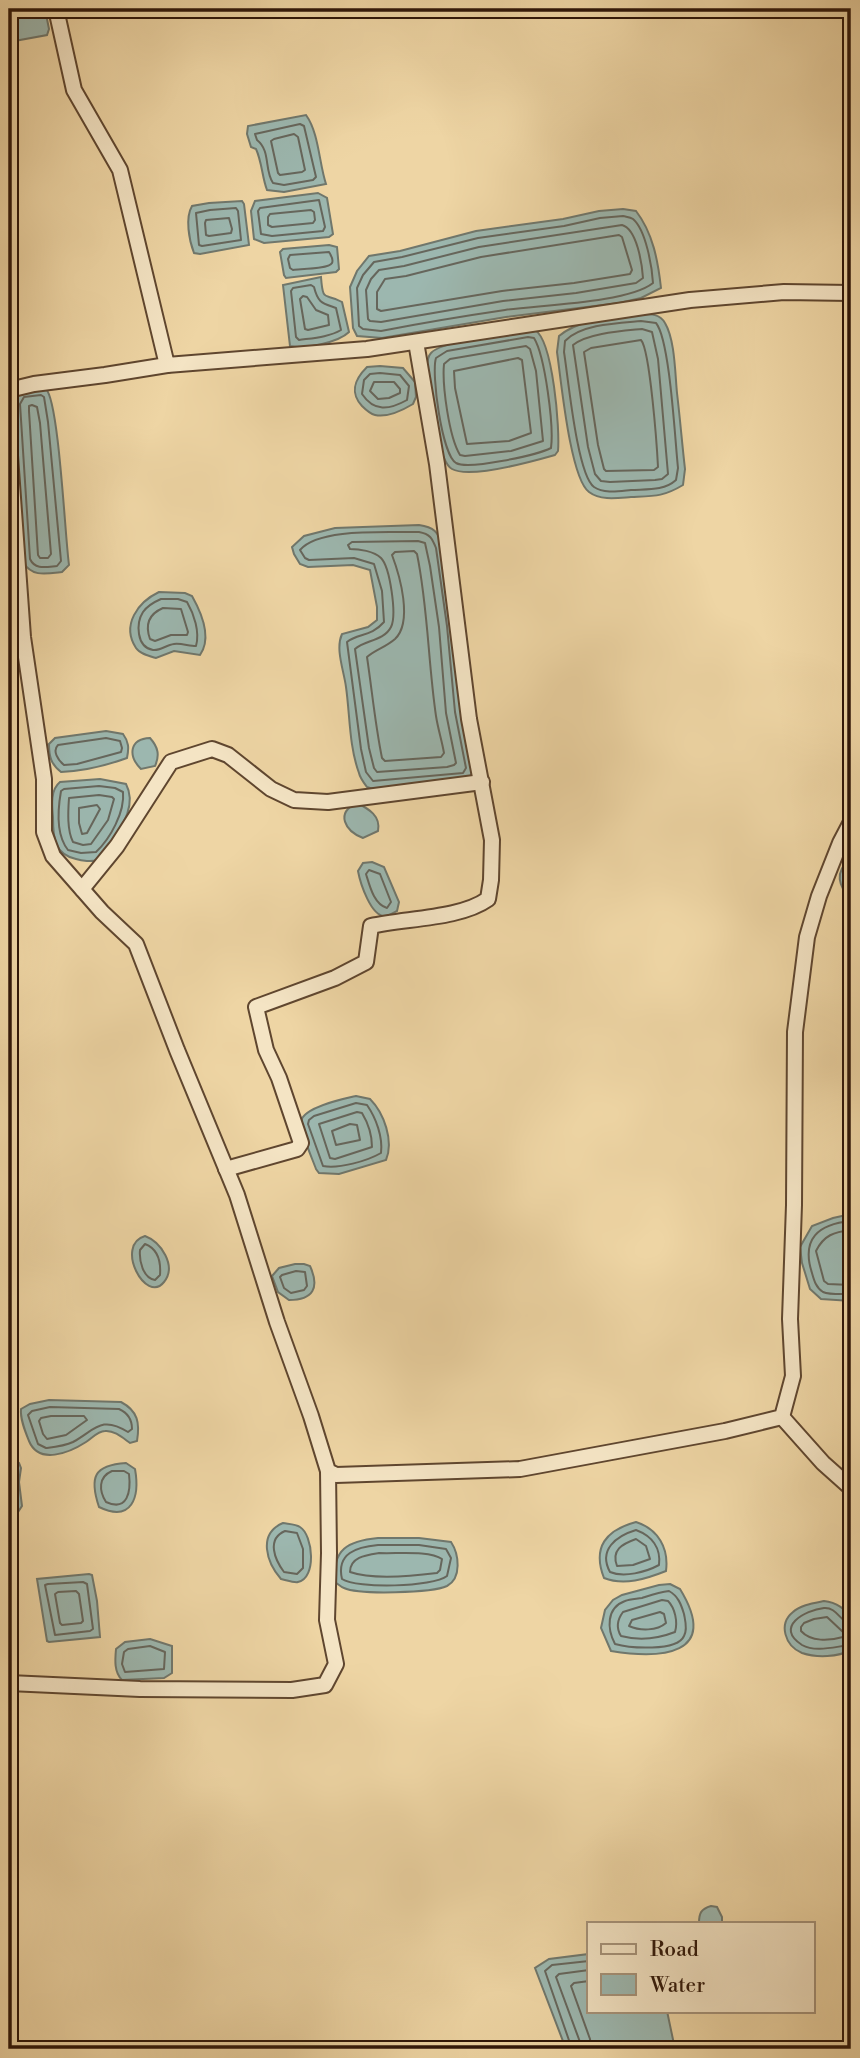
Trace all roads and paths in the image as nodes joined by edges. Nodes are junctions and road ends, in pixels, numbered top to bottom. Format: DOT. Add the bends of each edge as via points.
graph roads {
  1 [pos="56,9"];
  2 [pos="851,293"];
  3 [pos="416,342"];
  4 [pos="167,365"];
  5 [pos="9,390"];
  6 [pos="9,442"];
  7 [pos="482,782"];
  8 [pos="851,822"];
  9 [pos="844,851"];
  10 [pos="82,889"];
  11 [pos="226,1169"];
  12 [pos="782,1417"];
  13 [pos="328,1471"];
  14 [pos="851,1488"];
  15 [pos="9,1683"];
  1 -- 4 [label="street" via="74,90 121,170"];
  2 -- 3 [label="street" via="784,292 690,300"];
  3 -- 4 [label="street"];
  3 -- 7 [label="street" via="437,464 469,719"];
  4 -- 5 [label="street"];
  6 -- 10 [label="street" via="23,637 44,779 44,832 54,856"];
  7 -- 10 [label="street" via="328,802 293,800 212,749 171,762 117,846"];
  7 -- 11 [label="street" via="492,840 488,899 458,912 371,926 366,962 256,1007 266,1050 301,1143 297,1149"];
  8 -- 9 [label="street"];
  9 -- 12 [label="street" via="819,896 807,937 795,1032 793,1376"];
  10 -- 11 [label="street" via="136,944"];
  11 -- 13 [label="street"];
  12 -- 13 [label="street" via="520,1469 336,1475"];
  12 -- 14 [label="street"];
  13 -- 15 [label="street" via="327,1620 336,1664 325,1685 292,1690"];
}
